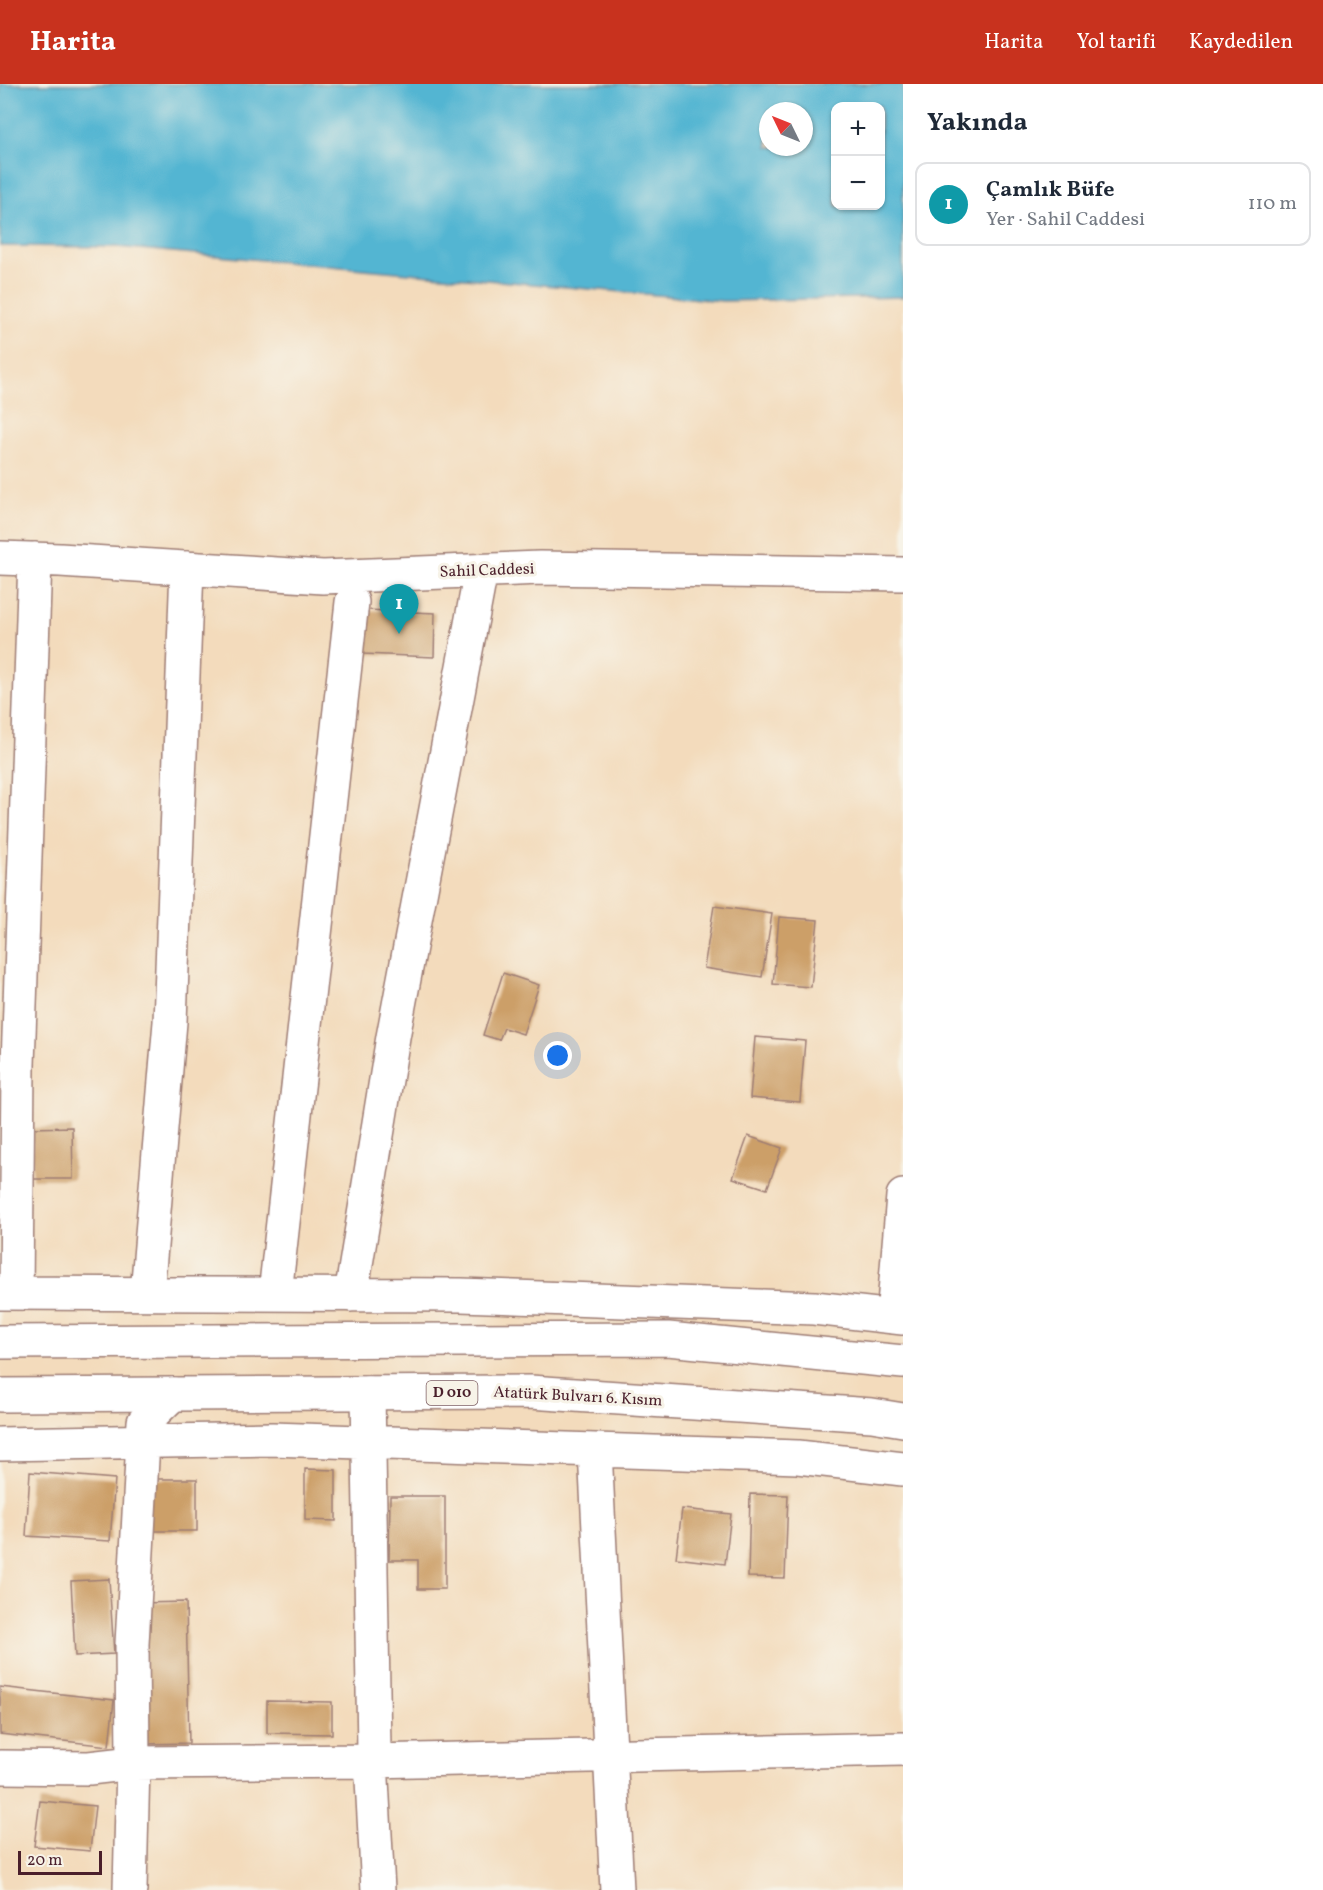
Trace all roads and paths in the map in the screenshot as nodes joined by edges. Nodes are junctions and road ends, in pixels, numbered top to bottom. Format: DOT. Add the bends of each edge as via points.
graph roads {
  1 [pos="0,558"];
  2 [pos="35,559"];
  3 [pos="187,568"];
  4 [pos="481,571"];
  5 [pos="903,574"];
  6 [pos="352,602"];
  7 [pos="903,1196"];
  8 [pos="8,1293"];
  9 [pos="147,1293"];
  10 [pos="275,1294"];
  11 [pos="351,1295"];
  12 [pos="898,1318"];
  13 [pos="0,1342"];
  14 [pos="903,1362"];
  15 [pos="368,1393"];
  16 [pos="173,1394"];
  17 [pos="0,1395"];
  18 [pos="903,1420"];
  19 [pos="143,1442"];
  20 [pos="368,1442"];
  21 [pos="0,1444"];
  22 [pos="595,1450"];
  23 [pos="903,1469"];
  24 [pos="903,1749"];
  25 [pos="610,1755"];
  26 [pos="372,1761"];
  27 [pos="133,1763"];
  28 [pos="0,1767"];
  29 [pos="130,1890"];
  30 [pos="378,1890"];
  31 [pos="617,1890"];
  1 -- 2 [label="main road, Sahil Caddesi"];
  2 -- 3 [label="main road, Sahil Caddesi"];
  2 -- 8 [label="main road"];
  3 -- 4 [label="main road, Sahil Caddesi" via="323,577"];
  3 -- 9 [label="main road" via="170,1022"];
  4 -- 5 [label="main road, Sahil Caddesi" via="540,568"];
  4 -- 11 [label="main road" via="393,1037"];
  6 -- 10 [label="main road"];
  7 -- 12 [label="main road"];
  8 -- 9 [label="main road"];
  9 -- 10 [label="main road"];
  10 -- 11 [label="main road"];
  11 -- 12 [label="main road" via="461,1295 814,1308"];
  13 -- 14 [label="main road" via="668,1339"];
  15 -- 16 [label="main road, Atatürk Bulvarı 6. Kısım / D 010"];
  15 -- 18 [label="main road, Atatürk Bulvarı 6. Kısım / D 010" via="530,1392"];
  15 -- 20 [label="main road"];
  16 -- 17 [label="main road, Atatürk Bulvarı 6. Kısım / D 010"];
  16 -- 19 [label="main road" via="144,1422"];
  19 -- 20 [label="main road"];
  19 -- 21 [label="main road"];
  19 -- 27 [label="main road" via="132,1644"];
  20 -- 22 [label="main road"];
  20 -- 26 [label="main road"];
  22 -- 23 [label="main road" via="798,1457"];
  22 -- 25 [label="main road"];
  24 -- 25 [label="main road"];
  25 -- 26 [label="main road"];
  25 -- 31 [label="main road"];
  26 -- 27 [label="main road"];
  26 -- 30 [label="main road"];
  27 -- 28 [label="main road" via="89,1768"];
  27 -- 29 [label="main road"];
}
